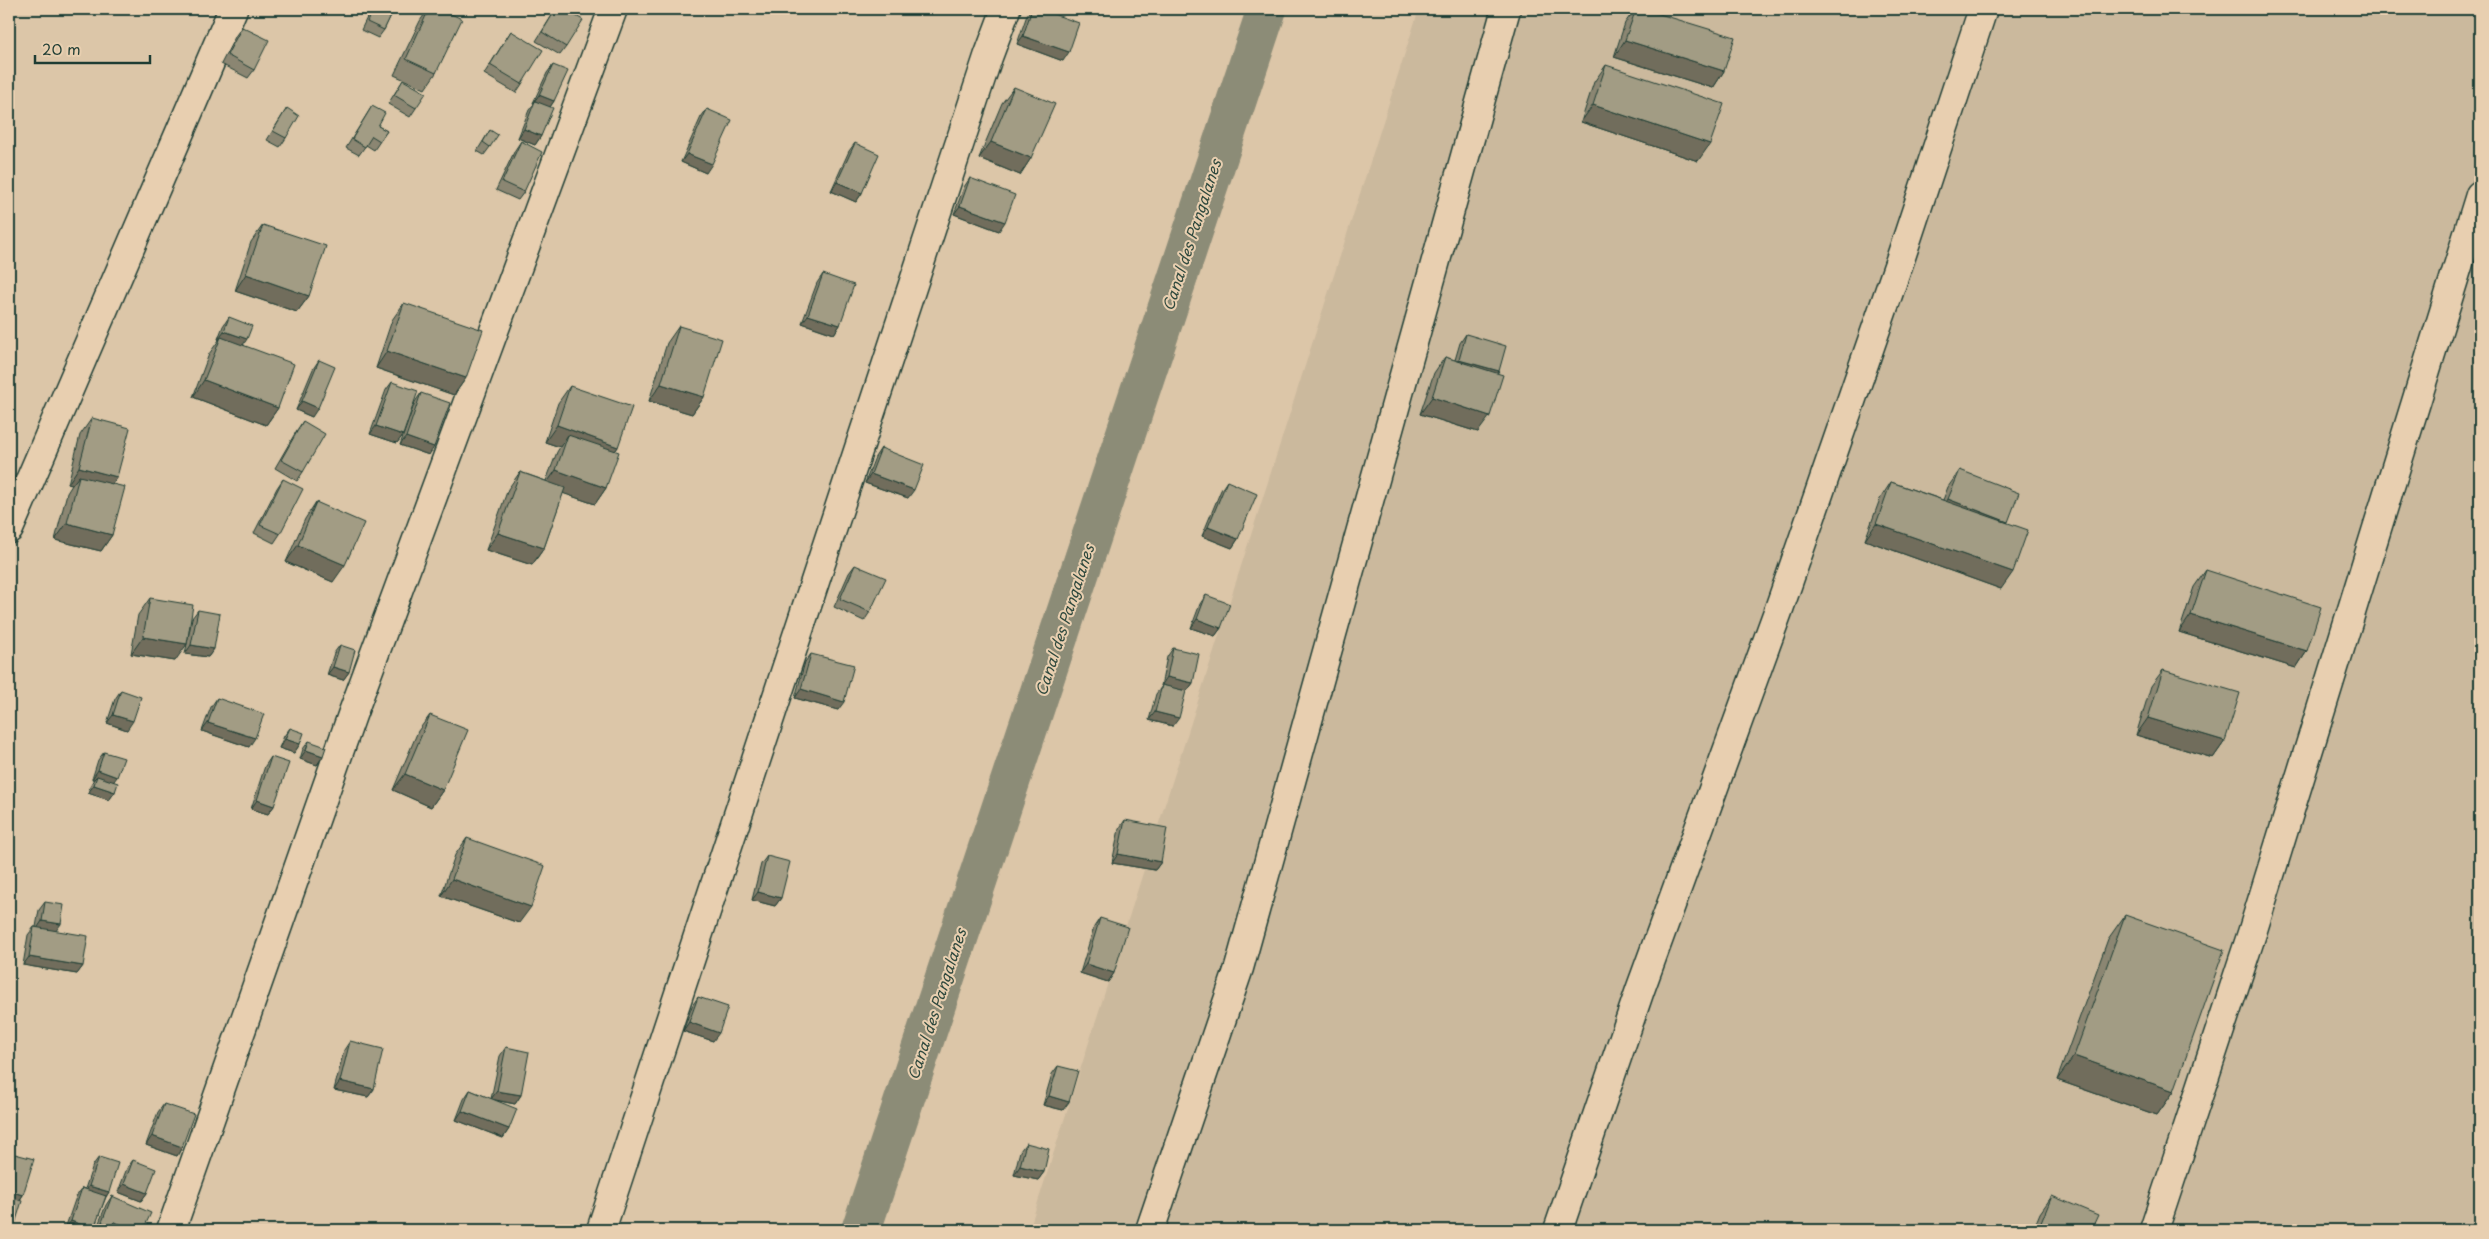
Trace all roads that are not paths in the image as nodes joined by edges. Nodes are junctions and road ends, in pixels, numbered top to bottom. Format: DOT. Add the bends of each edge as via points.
graph roads {
  1 [pos="233,9"];
  2 [pos="613,9"];
  3 [pos="1006,9"];
  4 [pos="1506,9"];
  5 [pos="1983,9"];
  6 [pos="2480,195"];
  7 [pos="9,529"];
  8 [pos="171,1230"];
  9 [pos="601,1230"];
  10 [pos="1150,1230"];
  11 [pos="1558,1230"];
  12 [pos="2154,1230"];
  1 -- 7 [label="street"];
  2 -- 8 [label="street" via="356,706"];
  3 -- 9 [label="street"];
  4 -- 10 [label="street" via="1239,968"];
  5 -- 11 [label="street" via="1780,606 1640,990"];
  6 -- 12 [label="street" via="2255,924"];
}
